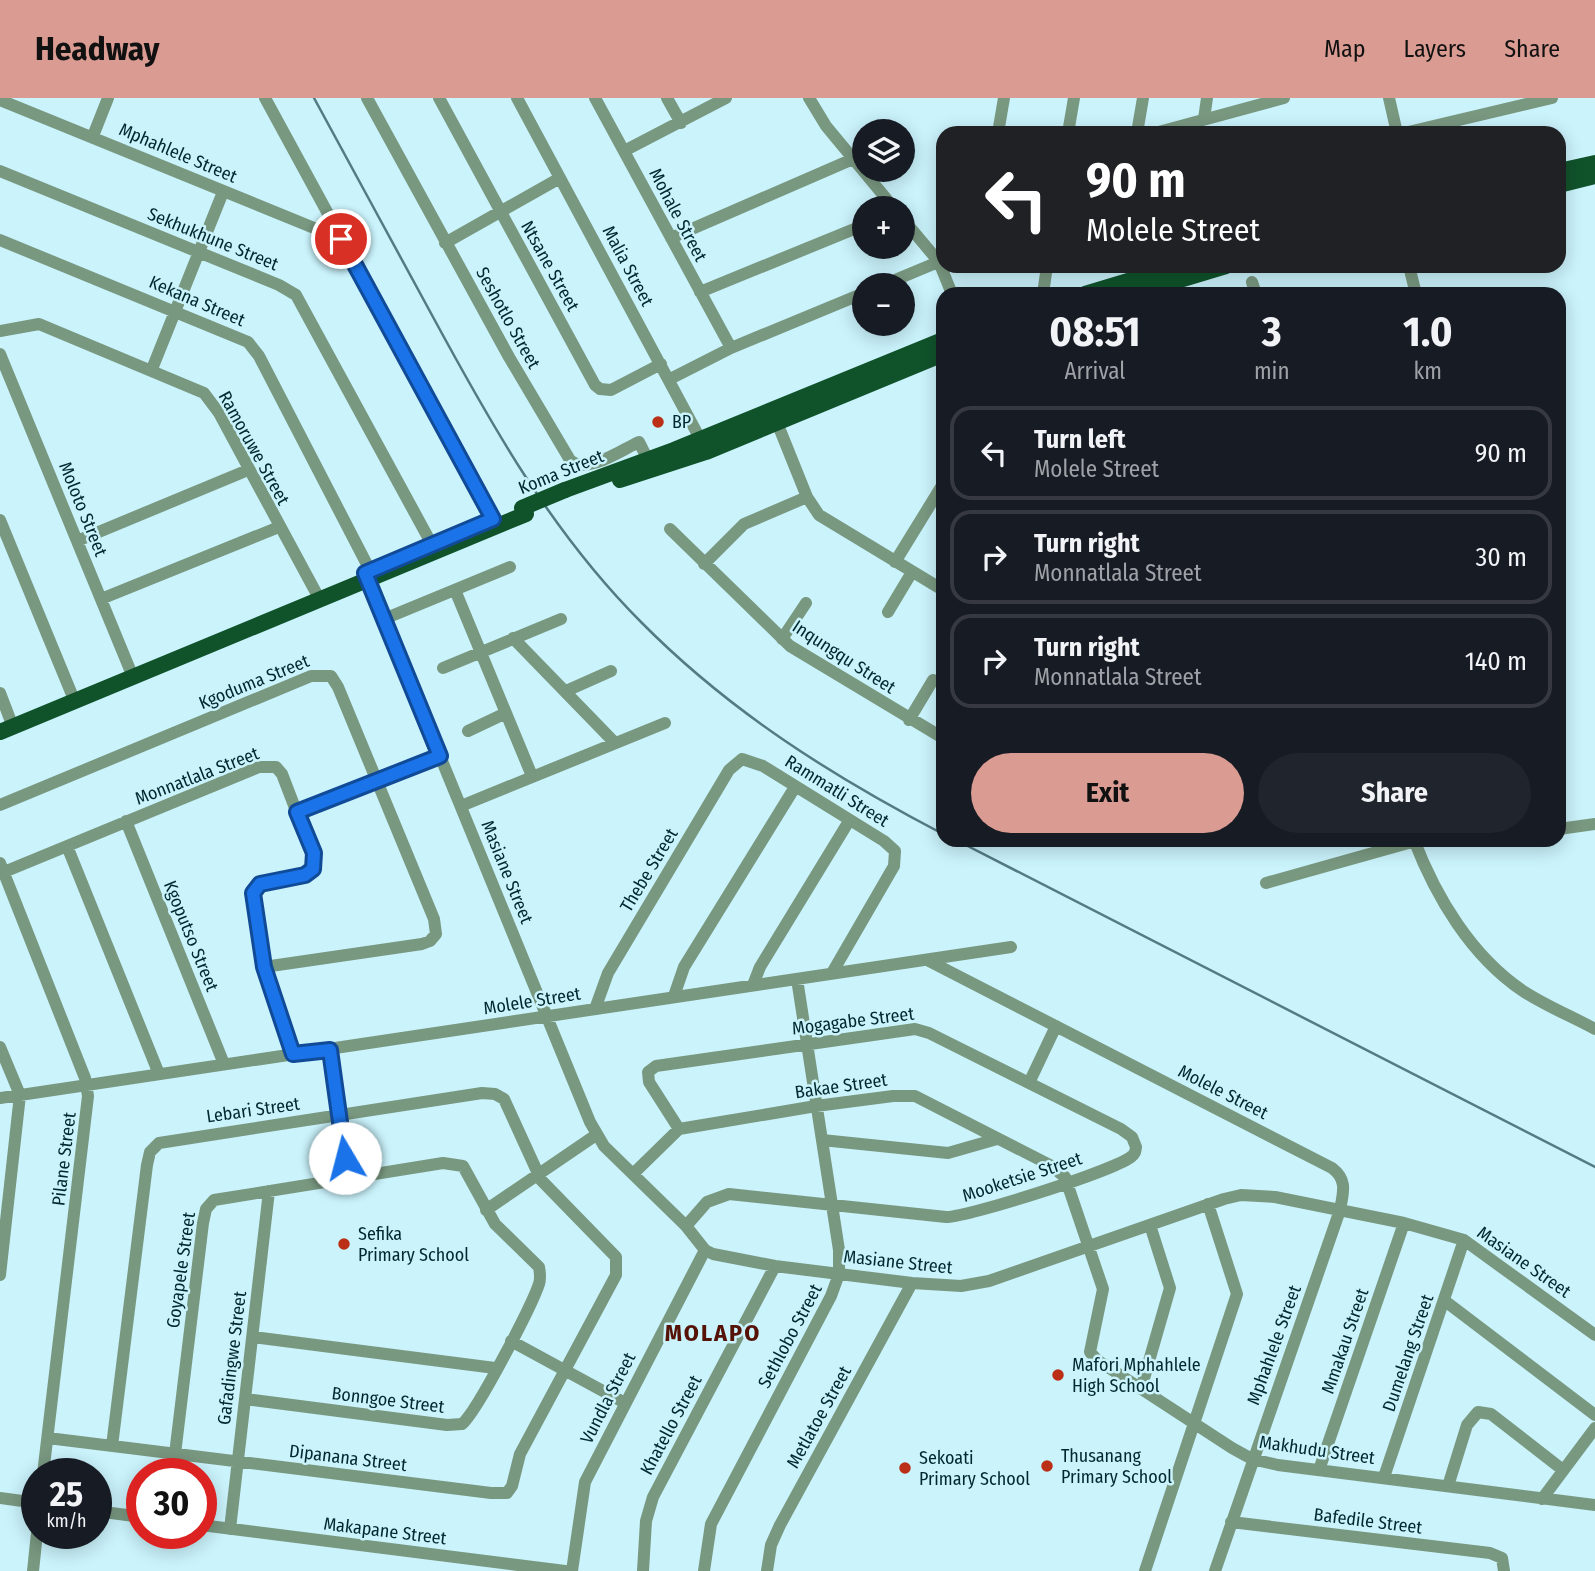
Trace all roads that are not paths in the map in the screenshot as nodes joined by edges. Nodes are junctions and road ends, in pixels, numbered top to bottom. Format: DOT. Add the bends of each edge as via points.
graph roads {
  1 [pos="108,98"];
  2 [pos="265,98"];
  3 [pos="366,98"];
  4 [pos="439,98"];
  5 [pos="517,98"];
  6 [pos="595,98"];
  7 [pos="667,98"];
  8 [pos="726,98"];
  9 [pos="810,98"];
  10 [pos="1004,98"];
  11 [pos="1074,98"];
  12 [pos="1143,98"];
  13 [pos="1207,98"];
  14 [pos="1284,98"];
  15 [pos="1389,98"];
  16 [pos="1552,98"];
  17 [pos="0,100"];
  18 [pos="1204,119"];
  19 [pos="681,123"];
  20 [pos="999,126"];
  21 [pos="1069,126"];
  22 [pos="1138,126"];
  23 [pos="1180,126"];
  24 [pos="1395,126"];
  25 [pos="1434,126"];
  26 [pos="93,136"];
  27 [pos="624,151"];
  28 [pos="852,158"];
  29 [pos="852,159"];
  30 [pos="1595,163"];
  31 [pos="1566,169"];
  32 [pos="0,171"];
  33 [pos="1595,177"];
  34 [pos="560,178"];
  35 [pos="872,182"];
  36 [pos="1566,183"];
  37 [pos="223,192"];
  38 [pos="884,196"];
  39 [pos="500,211"];
  40 [pos="852,230"];
  41 [pos="915,232"];
  42 [pos="670,238"];
  43 [pos="341,239"];
  44 [pos="0,240"];
  45 [pos="445,243"];
  46 [pos="198,253"];
  47 [pos="936,255"];
  48 [pos="936,263"];
  49 [pos="912,273"];
  50 [pos="1155,273"];
  51 [pos="1203,273"];
  52 [pos="1108,287"];
  53 [pos="1156,287"];
  54 [pos="700,292"];
  55 [pos="852,298"];
  56 [pos="174,310"];
  57 [pos="0,331"];
  58 [pos="936,343"];
  59 [pos="731,348"];
  60 [pos="0,354"];
  61 [pos="936,357"];
  62 [pos="661,364"];
  63 [pos="152,369"];
  64 [pos="670,379"];
  65 [pos="774,416"];
  66 [pos="704,445"];
  67 [pos="650,465"];
  68 [pos="248,470"];
  69 [pos="936,495"];
  70 [pos="807,496"];
  71 [pos="0,520"];
  72 [pos="495,523"];
  73 [pos="279,527"];
  74 [pos="670,528"];
  75 [pos="77,541"];
  76 [pos="434,548"];
  77 [pos="895,562"];
  78 [pos="704,564"];
  79 [pos="510,566"];
  80 [pos="912,572"];
  81 [pos="369,575"];
  82 [pos="936,586"];
  83 [pos="455,590"];
  84 [pos="318,596"];
  85 [pos="101,599"];
  86 [pos="806,603"];
  87 [pos="888,612"];
  88 [pos="561,618"];
  89 [pos="384,619"];
  90 [pos="513,638"];
  91 [pos="782,639"];
  92 [pos="480,652"];
  93 [pos="443,668"];
  94 [pos="611,671"];
  95 [pos="132,673"];
  96 [pos="933,680"];
  97 [pos="566,691"];
  98 [pos="0,693"];
  99 [pos="73,697"];
  100 [pos="506,713"];
  101 [pos="909,720"];
  102 [pos="665,723"];
  103 [pos="6,725"];
  104 [pos="468,731"];
  105 [pos="936,734"];
  106 [pos="615,743"];
  107 [pos="440,756"];
  108 [pos="746,759"];
  109 [pos="532,776"];
  110 [pos="376,780"];
  111 [pos="795,787"];
  112 [pos="0,805"];
  113 [pos="461,806"];
  114 [pos="297,812"];
  115 [pos="126,821"];
  116 [pos="849,821"];
  117 [pos="1595,824"];
  118 [pos="1566,828"];
  119 [pos="67,846"];
  120 [pos="1390,847"];
  121 [pos="1417,847"];
  122 [pos="2,867"];
  123 [pos="1266,883"];
  124 [pos="1011,947"];
  125 [pos="929,961"];
  126 [pos="264,967"];
  127 [pos="832,973"];
  128 [pos="797,979"];
  129 [pos="753,985"];
  130 [pos="674,996"];
  131 [pos="594,1009"];
  132 [pos="545,1017"];
  133 [pos="1056,1026"];
  134 [pos="1595,1029"];
  135 [pos="807,1044"];
  136 [pos="0,1047"];
  137 [pos="330,1050"];
  138 [pos="293,1054"];
  139 [pos="225,1064"];
  140 [pos="159,1074"];
  141 [pos="1029,1083"];
  142 [pos="87,1085"];
  143 [pos="20,1095"];
  144 [pos="0,1098"];
  145 [pos="816,1106"];
  146 [pos="339,1115"];
  147 [pos="679,1129"];
  148 [pos="596,1135"];
  149 [pos="997,1139"];
  150 [pos="822,1140"];
  151 [pos="1135,1152"];
  152 [pos="6,1166"];
  153 [pos="537,1174"];
  154 [pos="633,1174"];
  155 [pos="348,1179"];
  156 [pos="1068,1182"];
  157 [pos="269,1191"];
  158 [pos="831,1204"];
  159 [pos="1208,1204"];
  160 [pos="486,1210"];
  161 [pos="1340,1210"];
  162 [pos="1404,1223"];
  163 [pos="1150,1225"];
  164 [pos="686,1226"];
  165 [pos="1464,1240"];
  166 [pos="1089,1246"];
  167 [pos="705,1250"];
  168 [pos="775,1266"];
  169 [pos="839,1274"];
  170 [pos="0,1275"];
  171 [pos="912,1283"];
  172 [pos="1445,1301"];
  173 [pos="1595,1335"];
  174 [pos="253,1337"];
  175 [pos="512,1341"];
  176 [pos="495,1368"];
  177 [pos="566,1370"];
  178 [pos="1141,1389"];
  179 [pos="245,1399"];
  180 [pos="625,1403"];
  181 [pos="1595,1415"];
  182 [pos="1196,1426"];
  183 [pos="1595,1428"];
  184 [pos="48,1438"];
  185 [pos="112,1446"];
  186 [pos="175,1454"];
  187 [pos="45,1458"];
  188 [pos="1252,1459"];
  189 [pos="237,1462"];
  190 [pos="1319,1470"];
  191 [pos="1563,1470"];
  192 [pos="1384,1477"];
  193 [pos="1448,1486"];
  194 [pos="0,1498"];
  195 [pos="1542,1499"];
  196 [pos="21,1501"];
  197 [pos="1595,1505"];
  198 [pos="1231,1522"];
  199 [pos="217,1527"];
  200 [pos="230,1529"];
  201 [pos="35,1549"];
  202 [pos="33,1571"];
  203 [pos="565,1571"];
  204 [pos="572,1571"];
  205 [pos="643,1571"];
  206 [pos="704,1571"];
  207 [pos="767,1571"];
  208 [pos="1145,1571"];
  209 [pos="1215,1571"];
  210 [pos="1504,1571"];
  1 -- 26 [label="street"];
  2 -- 43 [label="street"];
  3 -- 45 [label="street, Seshotlo Street"];
  4 -- 39 [label="street, Ntsane Street"];
  5 -- 34 [label="street, Malia Street"];
  6 -- 27 [label="street, Mohale Street"];
  7 -- 19 [label="street"];
  8 -- 19 [label="street"];
  9 -- 28 [label="street"];
  10 -- 20 [label="street"];
  11 -- 21 [label="street"];
  12 -- 22 [label="street"];
  13 -- 18 [label="street"];
  14 -- 18 [label="street"];
  15 -- 24 [label="street"];
  16 -- 25 [label="street"];
  17 -- 26 [label="street, Mphahlele Street"];
  18 -- 23 [label="street"];
  19 -- 27 [label="street"];
  26 -- 37 [label="street, Mphahlele Street"];
  27 -- 42 [label="street, Mohale Street"];
  29 -- 42 [label="street"];
  30 -- 31 [label="main road"];
  32 -- 46 [label="street, Sekhukhune Street"];
  33 -- 36 [label="main road"];
  34 -- 39 [label="street"];
  34 -- 62 [label="street, Malia Street"];
  35 -- 38 [label="street"];
  37 -- 43 [label="street, Mphahlele Street"];
  37 -- 46 [label="street"];
  39 -- 45 [label="street"];
  39 -- 62 [label="street, Ntsane Street" via="597,387 611,390"];
  40 -- 54 [label="street"];
  41 -- 47 [label="street"];
  42 -- 54 [label="street, Mohale Street"];
  43 -- 72 [label="street"];
  44 -- 56 [label="street, Kekana Street"];
  45 -- 67 [label="street, Seshotlo Street" via="570,460 578,465 593,463 639,442"];
  46 -- 56 [label="street"];
  46 -- 76 [label="street, Sekhukhune Street" via="296,295"];
  48 -- 49 [label="street"];
  50 -- 52 [label="main road"];
  51 -- 53 [label="main road"];
  54 -- 59 [label="street, Mohale Street"];
  55 -- 59 [label="street"];
  56 -- 63 [label="street"];
  56 -- 81 [label="street, Kekana Street" via="253,347"];
  57 -- 63 [label="street, Ramoruwe Street" via="39,324"];
  58 -- 65 [label="main road, Koma Street"];
  59 -- 64 [label="street"];
  60 -- 75 [label="street, Moloto Street"];
  61 -- 65 [label="main road, Koma Street"];
  62 -- 64 [label="street, Malia Street"];
  63 -- 68 [label="street, Ramoruwe Street" via="209,397"];
  64 -- 66 [label="street, Malia Street"];
  65 -- 66 [label="main road, Koma Street"];
  65 -- 70 [label="street"];
  66 -- 67 [label="main road, Koma Street"];
  67 -- 72 [label="main road, Koma Street"];
  68 -- 73 [label="street, Ramoruwe Street"];
  68 -- 75 [label="street"];
  69 -- 77 [label="street"];
  70 -- 77 [label="street" via="826,520"];
  70 -- 78 [label="street" via="744,524"];
  71 -- 99 [label="street"];
  72 -- 76 [label="main road, Koma Street"];
  73 -- 84 [label="street, Ramoruwe Street"];
  73 -- 85 [label="street"];
  74 -- 78 [label="street, Inqungqu Street"];
  75 -- 85 [label="street, Moloto Street"];
  76 -- 81 [label="main road, Koma Street"];
  77 -- 80 [label="street"];
  78 -- 91 [label="street, Inqungqu Street"];
  79 -- 83 [label="street"];
  80 -- 82 [label="street"];
  80 -- 87 [label="street"];
  81 -- 84 [label="main road, Koma Street"];
  81 -- 89 [label="street, Masiane Street"];
  83 -- 89 [label="street"];
  83 -- 92 [label="street"];
  84 -- 95 [label="main road, Koma Street"];
  85 -- 95 [label="street, Moloto Street"];
  86 -- 91 [label="street"];
  88 -- 90 [label="street"];
  89 -- 107 [label="street, Masiane Street"];
  90 -- 92 [label="street"];
  90 -- 97 [label="street"];
  91 -- 101 [label="street, Inqungqu Street"];
  92 -- 93 [label="street"];
  92 -- 100 [label="street"];
  94 -- 97 [label="street"];
  95 -- 99 [label="main road, Koma Street"];
  96 -- 101 [label="street"];
  97 -- 106 [label="street"];
  98 -- 103 [label="street"];
  99 -- 103 [label="main road, Koma Street"];
  100 -- 104 [label="street"];
  100 -- 109 [label="street"];
  101 -- 105 [label="street, Inqungqu Street"];
  102 -- 106 [label="street, Masiane Street"];
  106 -- 109 [label="street, Masiane Street"];
  107 -- 110 [label="street"];
  107 -- 113 [label="street, Masiane Street"];
  108 -- 111 [label="street, Rammatli Street"];
  108 -- 131 [label="street, Thebe Street" via="729,770 602,984"];
  109 -- 113 [label="street, Masiane Street"];
  110 -- 112 [label="street, Kgoduma Street" via="338,687 331,676 323,674"];
  110 -- 114 [label="street"];
  110 -- 126 [label="street, Kgoduma Street" via="434,919 435,936 422,944"];
  111 -- 116 [label="street, Rammatli Street"];
  111 -- 130 [label="street" via="684,967"];
  113 -- 132 [label="street, Masiane Street"];
  114 -- 115 [label="street, Monnatlala Street" via="282,774 265,765"];
  114 -- 126 [label="street, Monnatlala Street" via="315,865 305,875 264,882 254,890"];
  115 -- 119 [label="street, Monnatlala Street"];
  115 -- 139 [label="street, Kgoputso Street"];
  116 -- 127 [label="street, Rammatli Street" via="884,841 897,859"];
  116 -- 129 [label="street"];
  117 -- 118 [label="street"];
  119 -- 122 [label="street, Monnatlala Street"];
  119 -- 140 [label="street"];
  120 -- 123 [label="street"];
  121 -- 134 [label="street" via="1434,884 1477,950 1524,991"];
  122 -- 142 [label="street, Pilane Street"];
  124 -- 125 [label="street"];
  125 -- 127 [label="street, Molele Street"];
  125 -- 133 [label="street, Molele Street"];
  126 -- 138 [label="street, Monnatlala Street"];
  127 -- 128 [label="street, Molele Street"];
  128 -- 129 [label="street, Molele Street"];
  128 -- 135 [label="street, Sethlobo Street"];
  129 -- 130 [label="street, Molele Street"];
  130 -- 131 [label="street, Molele Street"];
  131 -- 132 [label="street, Molele Street"];
  132 -- 137 [label="street, Molele Street"];
  132 -- 148 [label="street, Masiane Street"];
  133 -- 141 [label="street"];
  133 -- 161 [label="street, Molele Street" via="1332,1168 1344,1184"];
  135 -- 141 [label="street, Mogagabe Street" via="922,1030"];
  135 -- 145 [label="street, Sethlobo Street"];
  135 -- 147 [label="street, Mogagabe Street" via="651,1069 649,1082"];
  136 -- 143 [label="street"];
  137 -- 138 [label="street, Molele Street"];
  137 -- 146 [label="street"];
  138 -- 139 [label="street, Molele Street"];
  139 -- 140 [label="street, Molele Street"];
  140 -- 142 [label="street, Molele Street"];
  141 -- 151 [label="street, Mogagabe Street" via="1128,1133 1135,1141"];
  142 -- 143 [label="street, Molele Street"];
  142 -- 184 [label="street, Pilane Street"];
  143 -- 144 [label="street, Molele Street"];
  143 -- 152 [label="street"];
  145 -- 147 [label="street, Bakae Street"];
  145 -- 149 [label="street, Bakae Street" via="915,1096"];
  145 -- 150 [label="street, Sethlobo Street"];
  146 -- 153 [label="street, Lebari Street" via="495,1094 508,1103"];
  146 -- 155 [label="street"];
  146 -- 185 [label="street, Lebari Street" via="173,1139 153,1147"];
  147 -- 154 [label="street"];
  148 -- 153 [label="street"];
  148 -- 154 [label="street, Masiane Street"];
  149 -- 150 [label="street" via="948,1153"];
  149 -- 156 [label="street, Bakae Street" via="1050,1165"];
  150 -- 158 [label="street, Sethlobo Street"];
  151 -- 156 [label="street, Mooketsie Street" via="1129,1159"];
  152 -- 170 [label="street"];
  153 -- 160 [label="street"];
  153 -- 177 [label="street, Lebari Street" via="618,1262 616,1275"];
  154 -- 164 [label="street, Masiane Street"];
  155 -- 157 [label="street, Goyapele Street"];
  155 -- 160 [label="street, Goyapele Street" via="458,1164 468,1173"];
  156 -- 158 [label="street, Mooketsie Street" via="956,1217"];
  156 -- 166 [label="street"];
  157 -- 174 [label="street, Gafadingwe Street"];
  157 -- 186 [label="street, Goyapele Street" via="214,1200 204,1214"];
  158 -- 164 [label="street, Mooketsie Street" via="720,1195 707,1202"];
  158 -- 169 [label="street, Sethlobo Street"];
  159 -- 161 [label="street, Masiane Street" via="1258,1195"];
  159 -- 163 [label="street, Masiane Street"];
  159 -- 182 [label="street" via="1237,1294"];
  160 -- 175 [label="street, Goyapele Street" via="540,1272 540,1283"];
  161 -- 162 [label="street, Masiane Street"];
  161 -- 188 [label="street, Mphahlele Street"];
  162 -- 165 [label="street, Masiane Street"];
  162 -- 190 [label="street, Mmakau Street"];
  163 -- 166 [label="street, Masiane Street"];
  163 -- 178 [label="street" via="1170,1296"];
  164 -- 167 [label="street, Masiane Street"];
  165 -- 172 [label="street, Dumelang Street"];
  165 -- 173 [label="street, Masiane Street"];
  166 -- 171 [label="street, Masiane Street" via="975,1285"];
  166 -- 178 [label="street, Makhudu Street" via="1103,1289 1090,1352"];
  167 -- 168 [label="street, Masiane Street"];
  167 -- 180 [label="street, Vundla Street"];
  168 -- 169 [label="street, Masiane Street"];
  168 -- 205 [label="street, Khatello Street" via="653,1497 646,1521"];
  169 -- 171 [label="street, Masiane Street"];
  169 -- 206 [label="street, Sethlobo Street" via="711,1524"];
  171 -- 207 [label="street, Metlatoe Street" via="780,1525"];
  172 -- 181 [label="street"];
  172 -- 192 [label="street, Dumelang Street"];
  174 -- 176 [label="street"];
  174 -- 179 [label="street, Gafadingwe Street"];
  175 -- 176 [label="street, Goyapele Street"];
  175 -- 177 [label="street"];
  176 -- 179 [label="street, Bonngoe Street" via="467,1420 455,1425"];
  177 -- 180 [label="street"];
  177 -- 189 [label="street, Dipanana Street" via="520,1454 512,1486 503,1494"];
  178 -- 182 [label="street, Makhudu Street"];
  179 -- 189 [label="street, Gafadingwe Street"];
  180 -- 204 [label="street, Vundla Street" via="585,1482"];
  182 -- 188 [label="street, Makhudu Street"];
  182 -- 208 [label="street"];
  183 -- 191 [label="street"];
  184 -- 185 [label="street, Dipanana Street"];
  184 -- 187 [label="street, Pilane Street"];
  185 -- 186 [label="street, Dipanana Street"];
  186 -- 189 [label="street, Dipanana Street"];
  188 -- 190 [label="street, Makhudu Street"];
  188 -- 198 [label="street, Mphahlele Street"];
  189 -- 200 [label="street, Gafadingwe Street"];
  190 -- 192 [label="street, Makhudu Street"];
  191 -- 193 [label="street" via="1491,1414 1478,1412 1467,1425"];
  191 -- 195 [label="street"];
  192 -- 193 [label="street, Makhudu Street"];
  193 -- 195 [label="street, Makhudu Street"];
  194 -- 196 [label="street"];
  195 -- 197 [label="street, Makhudu Street"];
  198 -- 209 [label="street, Mphahlele Street"];
  198 -- 210 [label="street, Bafedile Street" via="1500,1556"];
  199 -- 200 [label="street, Makapane Street"];
  200 -- 203 [label="street, Makapane Street"];
  201 -- 202 [label="street"];
}
